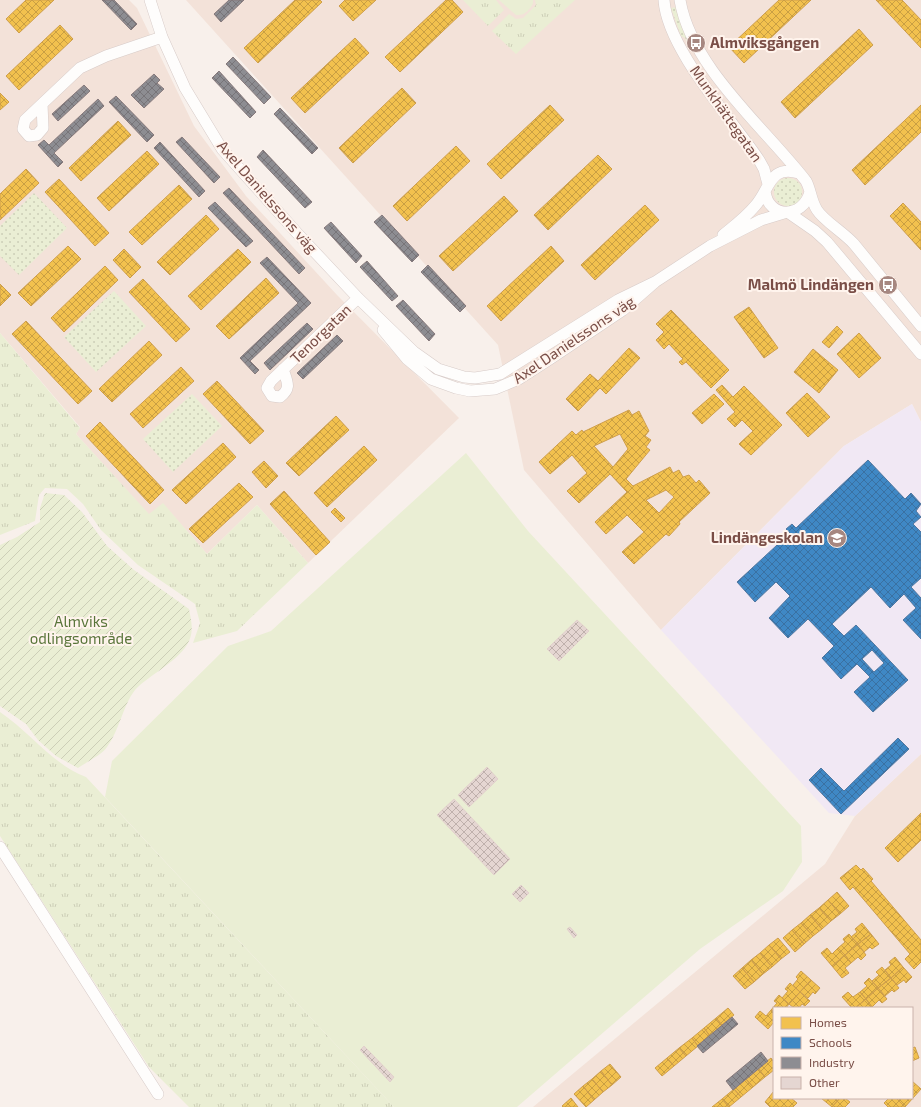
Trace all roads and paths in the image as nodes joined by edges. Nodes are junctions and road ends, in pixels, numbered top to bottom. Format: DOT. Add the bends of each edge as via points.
graph roads {
  1 [pos="150,0"];
  2 [pos="664,0"];
  3 [pos="680,0"];
  4 [pos="162,37"];
  5 [pos="42,104"];
  6 [pos="799,173"];
  7 [pos="766,187"];
  8 [pos="810,192"];
  9 [pos="787,213"];
  10 [pos="710,246"];
  11 [pos="358,298"];
  12 [pos="921,326"];
  13 [pos="921,354"];
  14 [pos="283,369"];
  15 [pos="0,847"];
  16 [pos="158,1094"];
  1 -- 4 [label="street, Axel Danielssons väg"];
  2 -- 7 [label="street, Munkhättegatan" via="668,20 682,52 759,160 764,169"];
  3 -- 6 [label="street, Munkhättegatan" via="686,23 718,78"];
  4 -- 5 [label="street" via="106,56 80,68"];
  4 -- 11 [label="street, Axel Danielssons väg" via="185,88 222,149"];
  6 -- 7 [label="street, Munkhättegatan" via="780,173"];
  6 -- 8 [label="street, Munkhättegatan" via="806,180"];
  7 -- 9 [label="street, Munkhättegatan" via="771,206"];
  7 -- 10 [label="street, Axel Danielssons väg" via="760,202"];
  8 -- 9 [label="street" via="797,211"];
  8 -- 12 [label="street, Munkhättegatan" via="812,202 820,214 854,244"];
  9 -- 10 [label="street, Axel Danielssons väg" via="761,220"];
  9 -- 13 [label="street, Munkhättegatan" via="827,242"];
  10 -- 11 [label="street, Axel Danielssons väg" via="655,282 618,300 512,368 500,374 475,378 451,374 426,362"];
  11 -- 14 [label="street, Tenorgatan"];
  15 -- 16 [label="street"];
}
